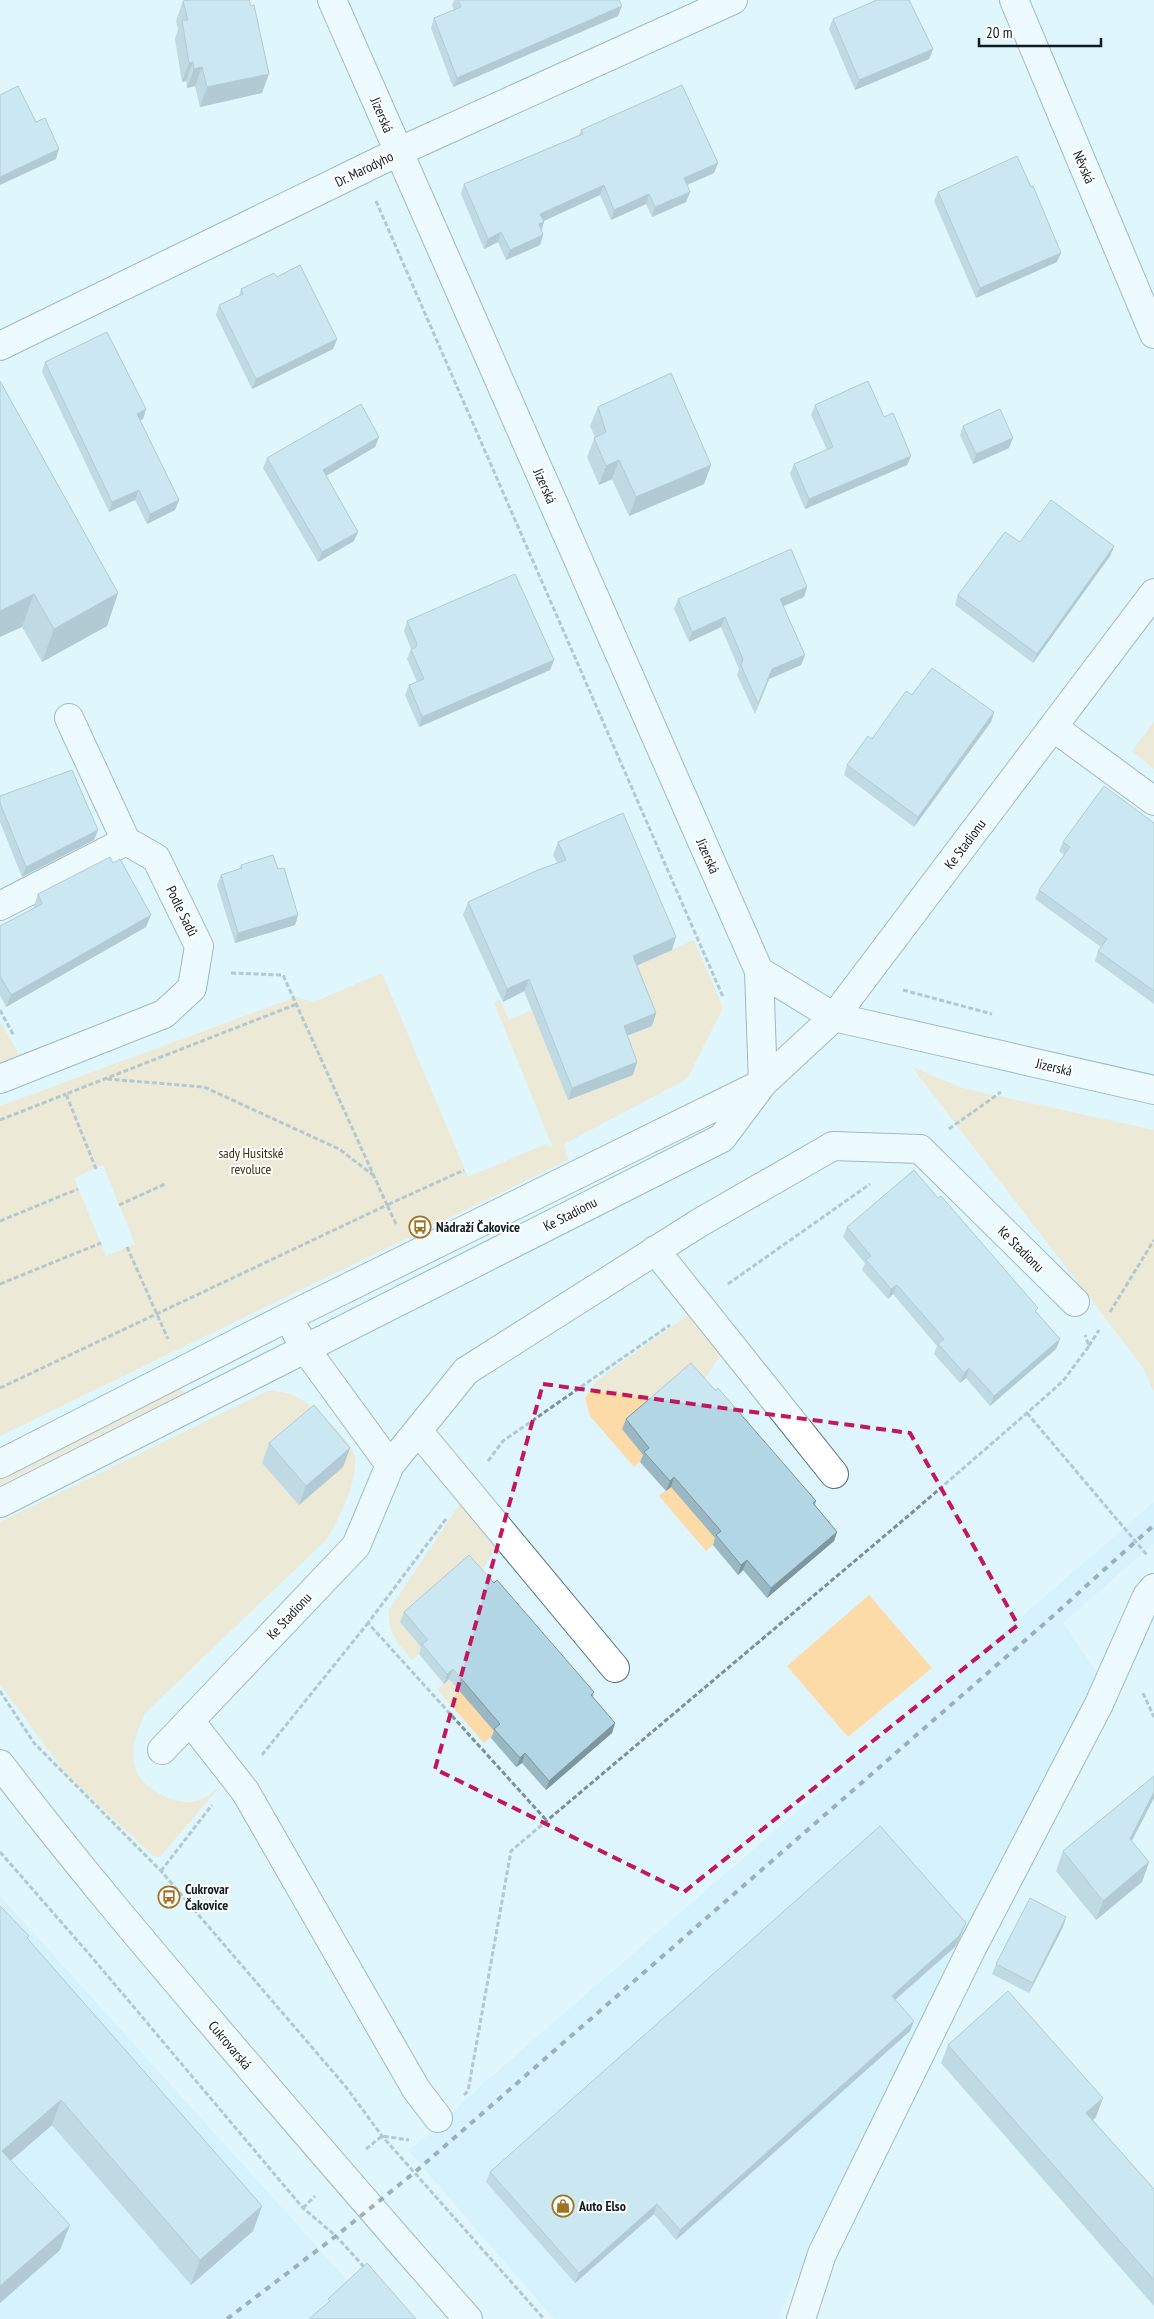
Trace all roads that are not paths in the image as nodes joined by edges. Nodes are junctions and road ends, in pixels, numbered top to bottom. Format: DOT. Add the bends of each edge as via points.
graph roads {
  1 [pos="332,0"];
  2 [pos="733,0"];
  3 [pos="1014,0"];
  4 [pos="398,152"];
  5 [pos="1154,334"];
  6 [pos="0,346"];
  7 [pos="1154,593"];
  8 [pos="69,718"];
  9 [pos="1053,727"];
  10 [pos="1154,802"];
  11 [pos="126,842"];
  12 [pos="0,906"];
  13 [pos="759,971"];
  14 [pos="834,1017"];
  15 [pos="0,1079"];
  16 [pos="763,1083"];
  17 [pos="1154,1090"];
  18 [pos="655,1250"];
  19 [pos="1075,1302"];
  20 [pos="288,1317"];
  21 [pos="304,1347"];
  22 [pos="418,1431"];
  23 [pos="0,1464"];
  24 [pos="390,1465"];
  25 [pos="834,1474"];
  26 [pos="0,1502"];
  27 [pos="1154,1588"];
  28 [pos="615,1668"];
  29 [pos="190,1721"];
  30 [pos="162,1750"];
  31 [pos="0,1764"];
  32 [pos="438,2118"];
  33 [pos="468,2319"];
  34 [pos="801,2319"];
  1 -- 4 [label="street, Jizerská"];
  2 -- 4 [label="street, Dr. Marodyho"];
  3 -- 5 [label="street, Něvská"];
  4 -- 6 [label="street, Dr. Marodyho"];
  4 -- 13 [label="street, Jizerská"];
  7 -- 9 [label="street, Ke Stadionu"];
  8 -- 11 [label="street"];
  9 -- 10 [label="street"];
  9 -- 14 [label="street, Ke Stadionu"];
  11 -- 12 [label="street"];
  11 -- 15 [label="street, Podle Sadů" via="156,858 199,946 192,988 164,1014"];
  13 -- 14 [label="street, Jizerská"];
  13 -- 16 [label="street, Jizerská"];
  14 -- 16 [label="street, Ke Stadionu"];
  14 -- 17 [label="street, Jizerská"];
  16 -- 20 [label="street, Ke Stadionu"];
  16 -- 21 [label="street, Ke Stadionu" via="722,1138"];
  18 -- 19 [label="street, Ke Stadionu" via="833,1146 920,1149"];
  18 -- 22 [label="street, Ke Stadionu" via="466,1371"];
  18 -- 25 [label="street"];
  20 -- 21 [label="street"];
  20 -- 23 [label="street, Ke Stadionu"];
  21 -- 24 [label="street"];
  21 -- 26 [label="street, Ke Stadionu"];
  22 -- 24 [label="street, Ke Stadionu"];
  22 -- 28 [label="street"];
  24 -- 29 [label="street, Ke Stadionu" via="356,1546"];
  27 -- 34 [label="street" via="1147,1596 1099,1704 972,1948 822,2254"];
  29 -- 30 [label="street, Ke Stadionu"];
  29 -- 32 [label="street" via="245,1791 416,2088"];
  31 -- 33 [label="street, Cukrovarská" via="119,1914"];
}
